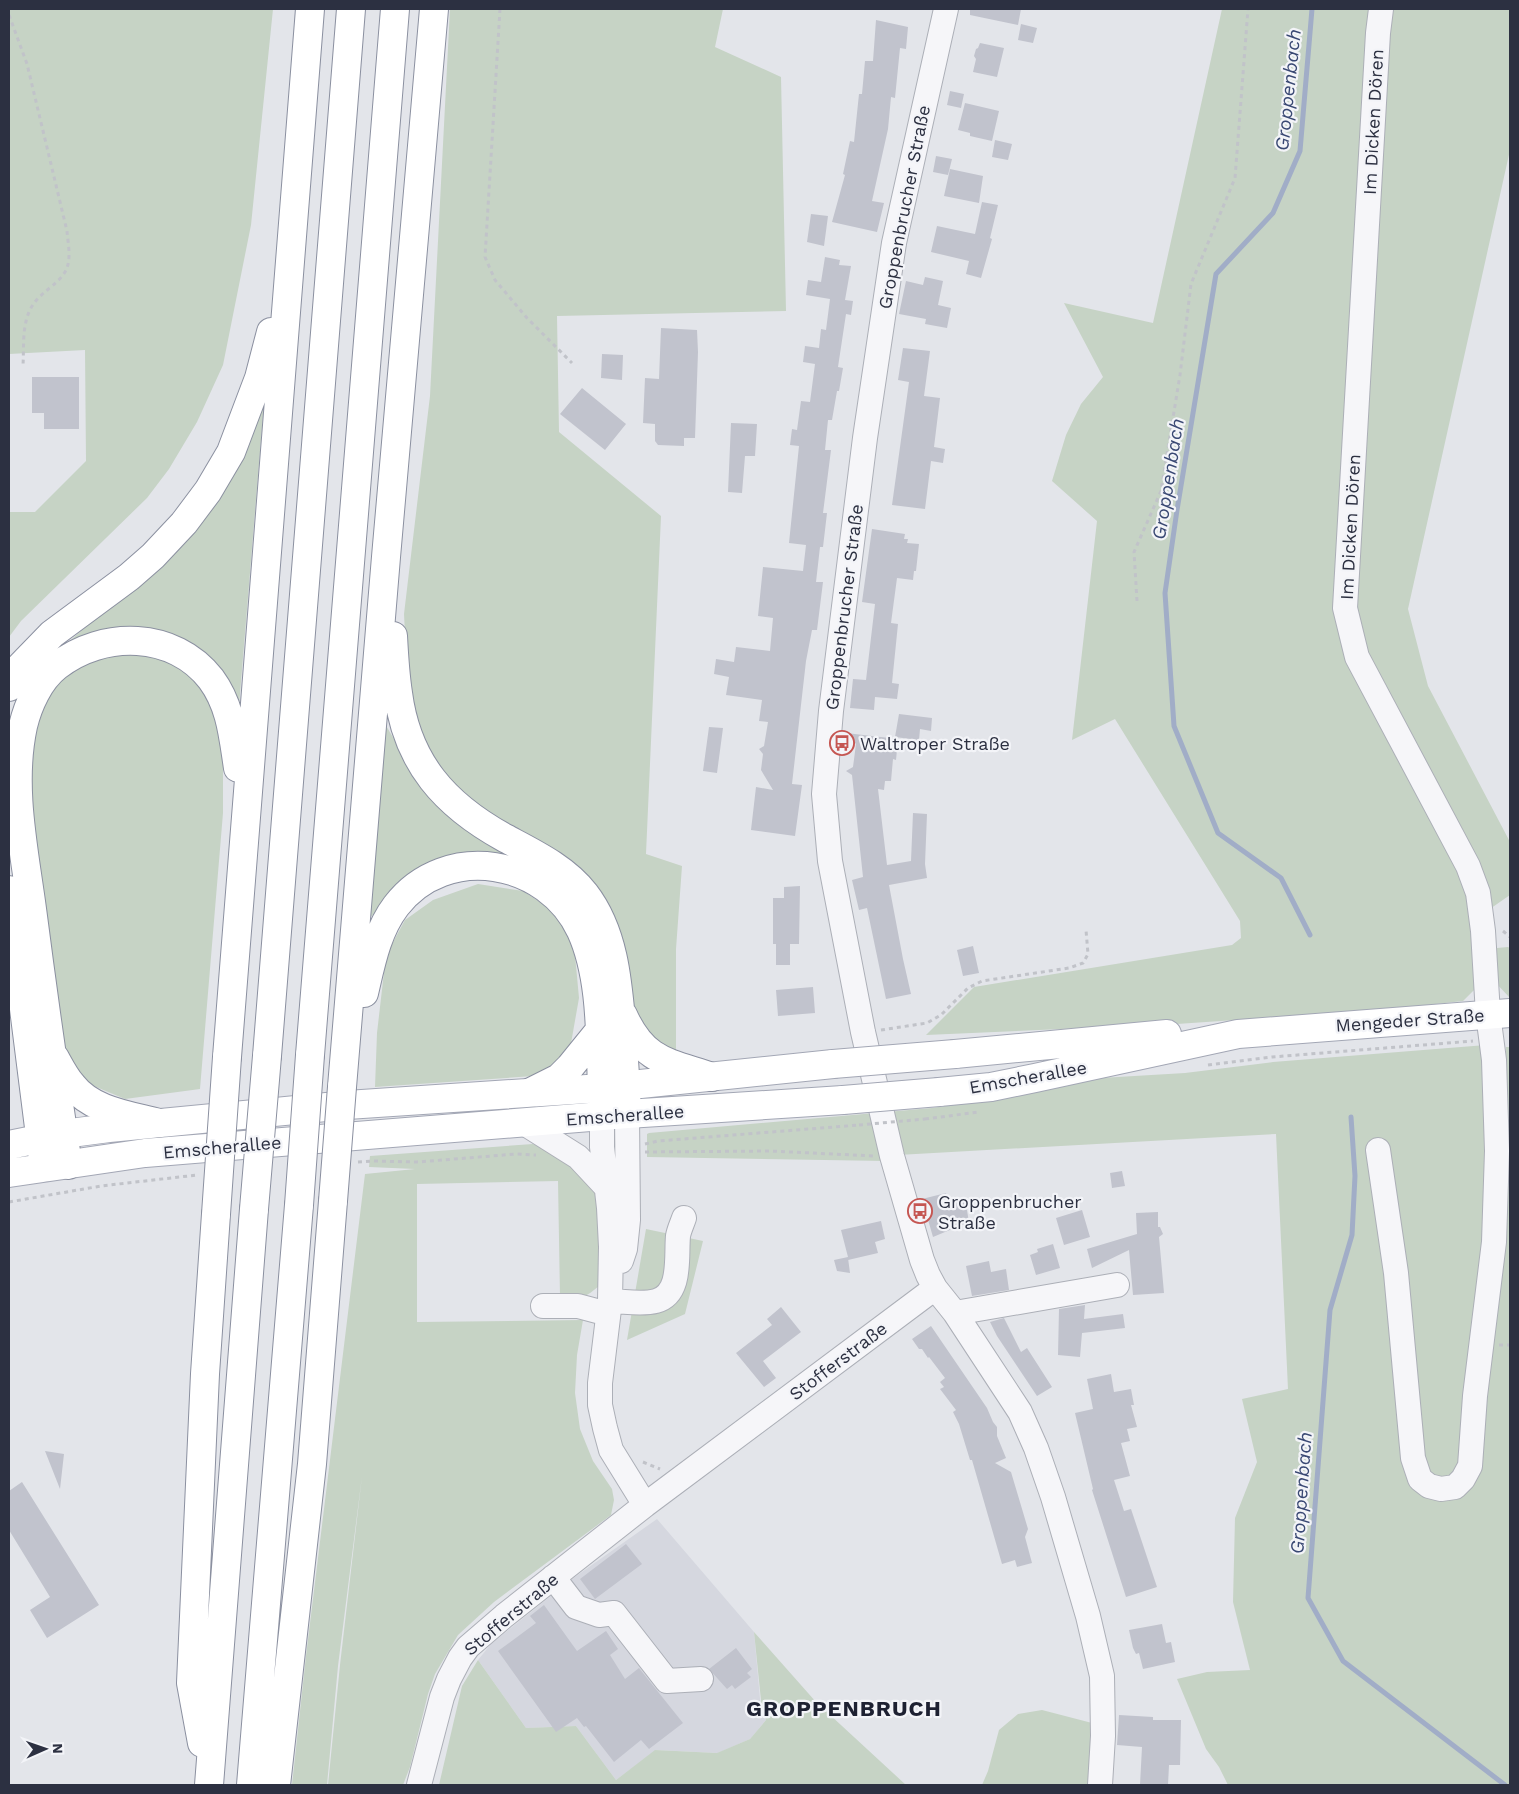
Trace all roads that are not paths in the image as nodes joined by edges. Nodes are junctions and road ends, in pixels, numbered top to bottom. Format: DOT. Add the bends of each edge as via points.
graph roads {
  1 [pos="310,9"];
  2 [pos="351,9"];
  3 [pos="395,9"];
  4 [pos="434,9"];
  5 [pos="946,9"];
  6 [pos="1380,9"];
  7 [pos="290,256"];
  8 [pos="386,558"];
  9 [pos="9,688"];
  10 [pos="246,817"];
  11 [pos="9,890"];
  12 [pos="620,1010"];
  13 [pos="1497,1022"];
  14 [pos="1310,1028"];
  15 [pos="600,1030"];
  16 [pos="1238,1034"];
  17 [pos="50,1051"];
  18 [pos="347,1054"];
  19 [pos="712,1077"];
  20 [pos="614,1086"];
  21 [pos="531,1092"];
  22 [pos="615,1115"];
  23 [pos="159,1123"];
  24 [pos="524,1123"];
  25 [pos="52,1136"];
  26 [pos="9,1145"];
  27 [pos="1378,1150"];
  28 [pos="56,1166"];
  29 [pos="9,1173"];
  30 [pos="606,1187"];
  31 [pos="684,1218"];
  32 [pos="1117,1285"];
  33 [pos="935,1288"];
  34 [pos="543,1306"];
  35 [pos="609,1307"];
  36 [pos="955,1313"];
  37 [pos="645,1505"];
  38 [pos="553,1577"];
  39 [pos="702,1679"];
  40 [pos="209,1783"];
  41 [pos="251,1785"];
  42 [pos="276,1785"];
  43 [pos="419,1785"];
  44 [pos="1100,1785"];
  1 -- 7 [label="main road"];
  2 -- 40 [label="main road, bridge"];
  3 -- 41 [label="main road, bridge"];
  4 -- 8 [label="main road"];
  5 -- 33 [label="street, Groppenbrucher Straße" via="894,243 865,438 831,711 824,794 830,861 863,1032 892,1156 922,1260"];
  6 -- 13 [label="street, Im Dicken Dören" via="1346,608 1357,656 1468,866 1478,893"];
  7 -- 9 [label="main road" via="259,378 231,452 208,491 153,556 52,634 19,668"];
  7 -- 10 [label="main road"];
  8 -- 12 [label="main road" via="398,694 415,753 424,769 456,806 486,828 539,856 585,894 610,943"];
  8 -- 18 [label="main road"];
  10 -- 17 [label="main road" via="233,729 224,702 199,665 160,645 141,640 120,640 76,654 56,667 41,684 23,724 18,758 18,801"];
  10 -- 40 [label="main road, bridge" via="205,1374 191,1683"];
  11 -- 25 [label="main road"];
  12 -- 19 [label="main road" via="645,1050 659,1059"];
  12 -- 20 [label="main road"];
  13 -- 14 [label="main road, Mengeder Straße"];
  13 -- 27 [label="street, Im Dicken Dören" via="1494,1242 1470,1466 1455,1487 1441,1489 1429,1486 1420,1479 1414,1458 1396,1273"];
  14 -- 16 [label="main road, Emscherallee"];
  15 -- 18 [label="main road" via="590,960 581,930 567,909 550,890 527,876 498,867 473,865 449,869 428,879 412,889 397,905 383,928 373,955"];
  15 -- 20 [label="main road"];
  15 -- 21 [label="main road" via="558,1078"];
  16 -- 19 [label="main road, Emscherallee, bridge" via="1197,1032"];
  16 -- 22 [label="main road, Emscherallee, bridge" via="991,1087"];
  17 -- 23 [label="main road" via="72,1085 90,1101 108,1110"];
  17 -- 25 [label="main road"];
  18 -- 42 [label="main road, bridge" via="312,1464"];
  19 -- 20 [label="main road, Emscherallee"];
  20 -- 21 [label="main road, Emscherallee"];
  20 -- 22 [label="main road"];
  21 -- 23 [label="main road, Emscherallee"];
  22 -- 24 [label="main road, Emscherallee"];
  22 -- 30 [label="street" via="602,1147"];
  22 -- 35 [label="street" via="628,1220 625,1249"];
  23 -- 25 [label="main road, Emscherallee"];
  24 -- 28 [label="main road, Emscherallee" via="145,1153"];
  24 -- 30 [label="street" via="578,1157"];
  25 -- 26 [label="main road, Emscherallee"];
  25 -- 28 [label="main road"];
  28 -- 29 [label="main road, Emscherallee"];
  30 -- 35 [label="street" via="611,1247"];
  31 -- 35 [label="street" via="678,1235 672,1288 657,1301"];
  32 -- 36 [label="street"];
  33 -- 36 [label="street, Groppenbrucher Straße"];
  33 -- 37 [label="street, Stofferstraße"];
  34 -- 35 [label="street"];
  35 -- 37 [label="street" via="600,1405 611,1450"];
  36 -- 44 [label="street, Groppenbrucher Straße" via="1020,1412 1053,1497 1102,1676"];
  37 -- 38 [label="street, Stofferstraße"];
  38 -- 39 [label="street" via="576,1607 599,1615 614,1613 667,1681"];
  38 -- 43 [label="street, Stofferstraße" via="468,1647 460,1658 442,1697"];
}
